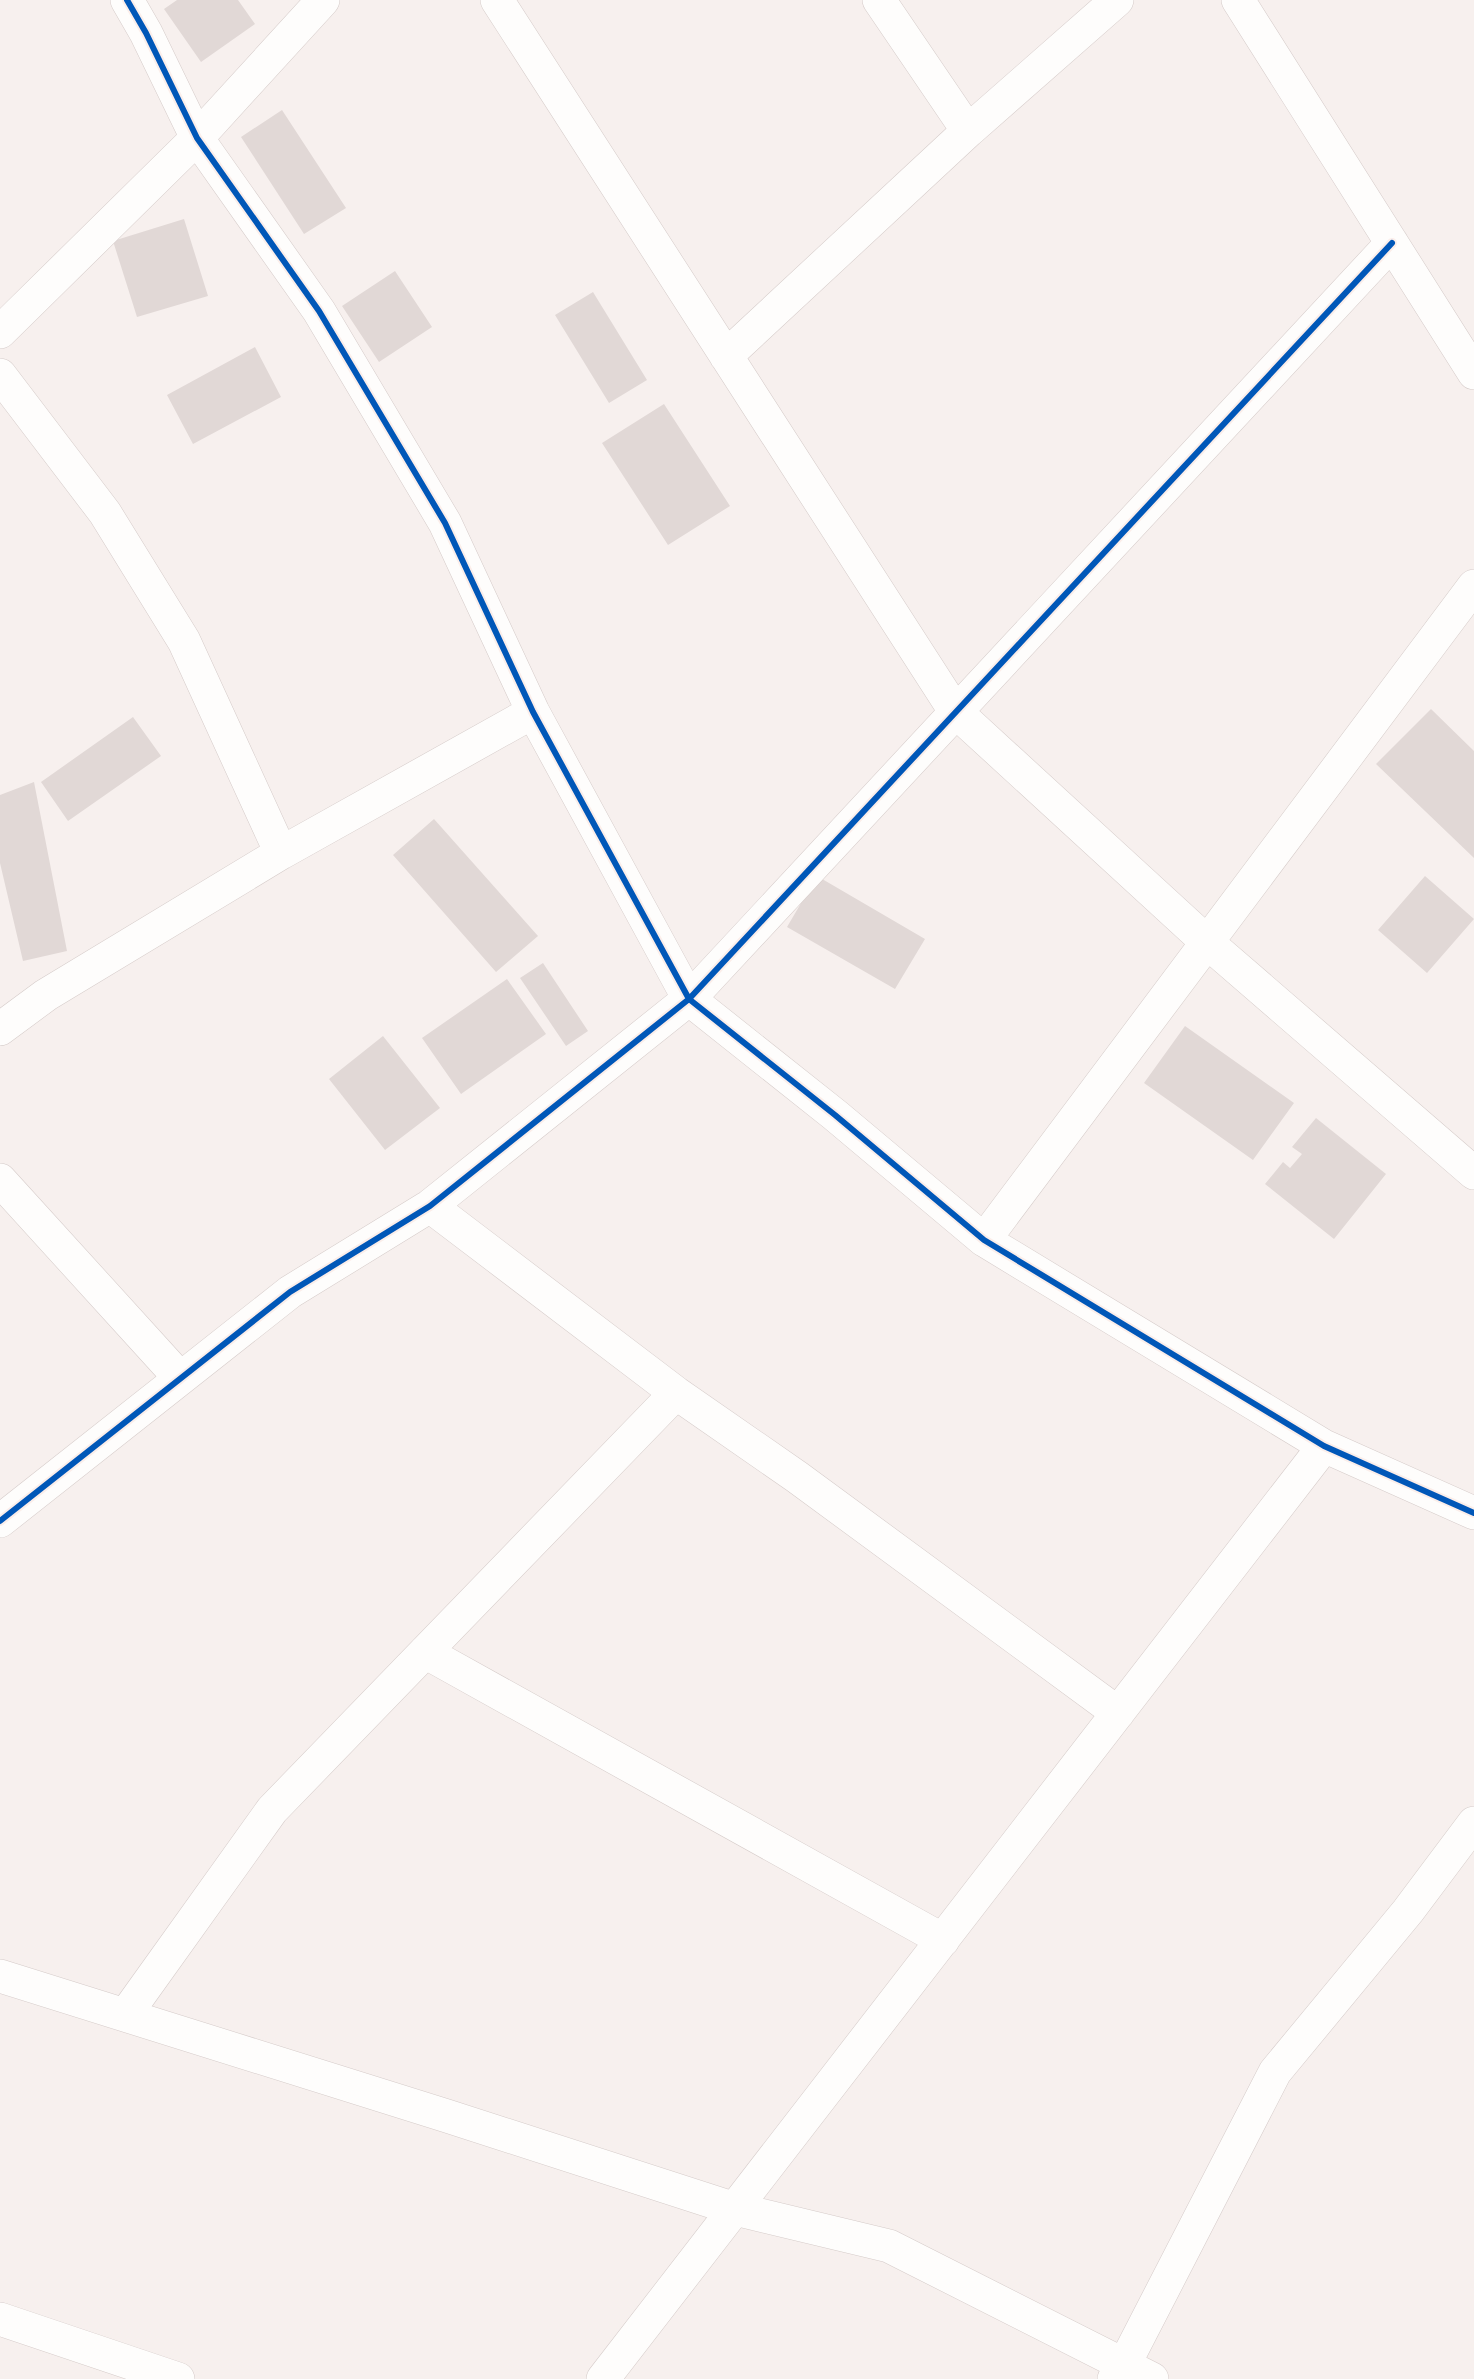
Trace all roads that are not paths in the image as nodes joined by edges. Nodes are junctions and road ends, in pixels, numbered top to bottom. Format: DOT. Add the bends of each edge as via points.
graph roads {
  1 [pos="127,0"];
  2 [pos="323,0"];
  3 [pos="497,0"];
  4 [pos="879,0"];
  5 [pos="1117,0"];
  6 [pos="1238,0"];
  7 [pos="968,131"];
  8 [pos="197,138"];
  9 [pos="1392,243"];
  10 [pos="0,332"];
  11 [pos="726,356"];
  12 [pos="1474,374"];
  13 [pos="0,375"];
  14 [pos="1474,586"];
  15 [pos="955,711"];
  16 [pos="533,712"];
  17 [pos="281,853"];
  18 [pos="1208,943"];
  19 [pos="689,999"];
  20 [pos="0,1029"];
  21 [pos="1474,1173"];
  22 [pos="0,1180"];
  23 [pos="430,1206"];
  24 [pos="984,1240"];
  25 [pos="180,1378"];
  26 [pos="676,1393"];
  27 [pos="1324,1446"];
  28 [pos="1474,1513"];
  29 [pos="0,1521"];
  30 [pos="424,1652"];
  31 [pos="1118,1713"];
  32 [pos="1474,1823"];
  33 [pos="943,1940"];
  34 [pos="0,1976"];
  35 [pos="126,2014"];
  36 [pos="735,2209"];
  37 [pos="0,2319"];
  38 [pos="1130,2374"];
  39 [pos="178,2379"];
  40 [pos="603,2379"];
  1 -- 8 [label="street"];
  2 -- 8 [label="street"];
  3 -- 11 [label="street"];
  4 -- 7 [label="street"];
  5 -- 7 [label="street"];
  6 -- 9 [label="street"];
  7 -- 11 [label="street"];
  8 -- 10 [label="street"];
  8 -- 16 [label="street" via="319,311 445,523"];
  9 -- 12 [label="street"];
  9 -- 15 [label="street"];
  11 -- 15 [label="street"];
  13 -- 17 [label="street" via="105,513 184,640"];
  14 -- 18 [label="street"];
  15 -- 18 [label="street"];
  15 -- 19 [label="street"];
  16 -- 17 [label="street"];
  16 -- 19 [label="street"];
  17 -- 20 [label="street" via="46,995"];
  18 -- 21 [label="street"];
  18 -- 24 [label="street"];
  19 -- 23 [label="street"];
  19 -- 24 [label="street"];
  22 -- 25 [label="street"];
  23 -- 25 [label="street" via="290,1292"];
  23 -- 26 [label="street"];
  24 -- 27 [label="street"];
  25 -- 29 [label="street"];
  26 -- 30 [label="street"];
  26 -- 31 [label="street"];
  27 -- 28 [label="street"];
  27 -- 31 [label="street"];
  30 -- 33 [label="street"];
  30 -- 35 [label="street" via="272,1810"];
  31 -- 33 [label="street"];
  32 -- 38 [label="street" via="1408,1911 1275,2072"];
  33 -- 36 [label="street"];
  34 -- 35 [label="street"];
  35 -- 36 [label="street"];
  36 -- 38 [label="street" via="889,2246"];
  36 -- 40 [label="street"];
  37 -- 39 [label="street"];
}
